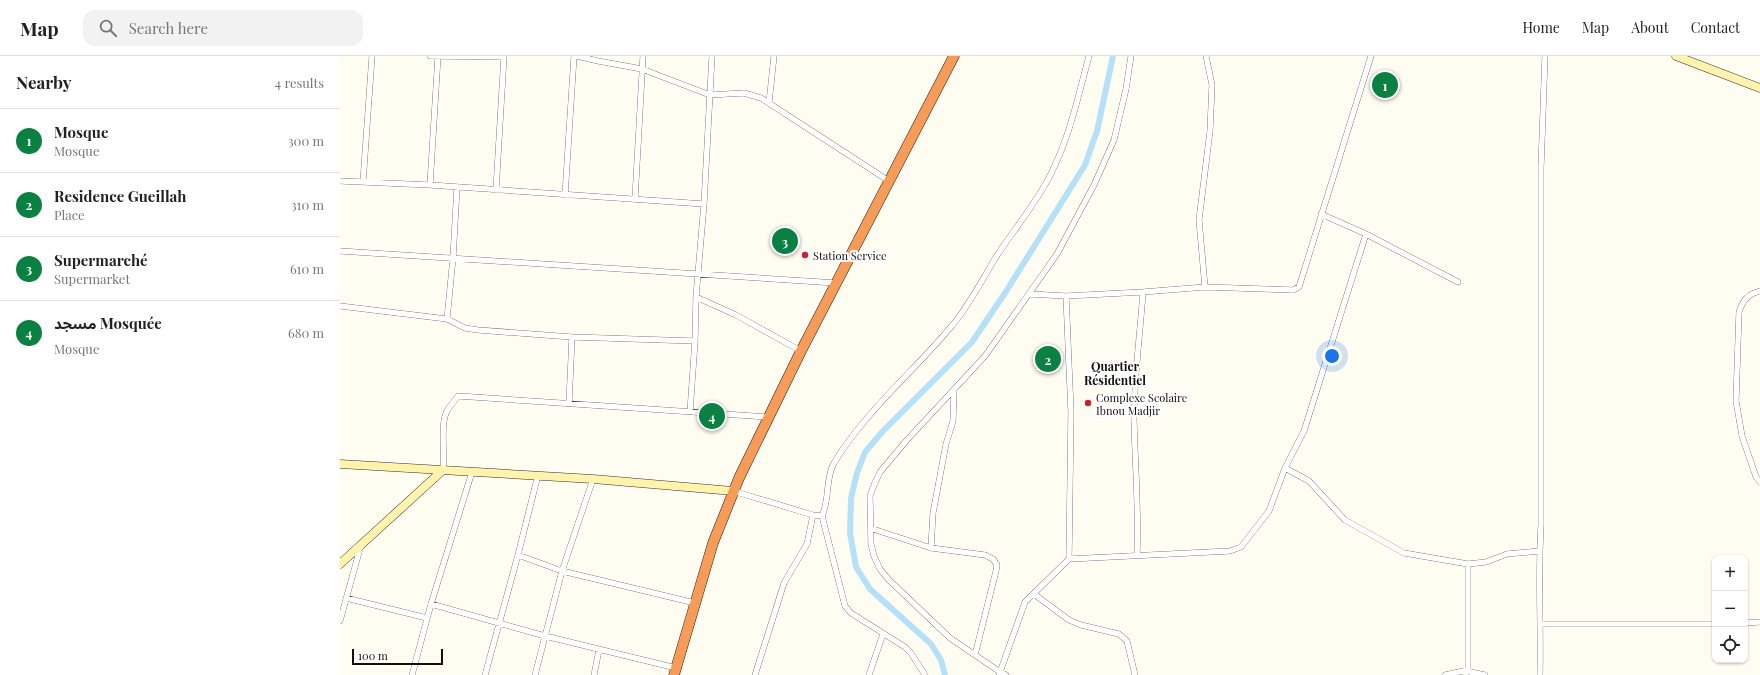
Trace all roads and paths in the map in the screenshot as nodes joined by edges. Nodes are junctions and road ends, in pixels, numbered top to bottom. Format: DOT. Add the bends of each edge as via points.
graph roads {
  1 [pos="372,56"];
  2 [pos="430,56"];
  3 [pos="438,56"];
  4 [pos="504,56"];
  5 [pos="575,56"];
  6 [pos="643,56"];
  7 [pos="712,56"];
  8 [pos="774,56"];
  9 [pos="954,56"];
  10 [pos="1089,56"];
  11 [pos="1132,56"];
  12 [pos="1206,56"];
  13 [pos="1371,56"];
  14 [pos="1545,56"];
  15 [pos="1676,56"];
  16 [pos="642,69"];
  17 [pos="1760,88"];
  18 [pos="710,95"];
  19 [pos="769,103"];
  20 [pos="340,181"];
  21 [pos="889,181"];
  22 [pos="363,182"];
  23 [pos="430,185"];
  24 [pos="457,187"];
  25 [pos="496,190"];
  26 [pos="565,195"];
  27 [pos="636,199"];
  28 [pos="704,204"];
  29 [pos="1321,214"];
  30 [pos="1366,234"];
  31 [pos="340,251"];
  32 [pos="453,258"];
  33 [pos="698,275"];
  34 [pos="1458,282"];
  35 [pos="836,284"];
  36 [pos="1205,287"];
  37 [pos="1760,291"];
  38 [pos="1143,292"];
  39 [pos="1030,294"];
  40 [pos="1066,296"];
  41 [pos="696,297"];
  42 [pos="340,306"];
  43 [pos="446,319"];
  44 [pos="572,337"];
  45 [pos="695,341"];
  46 [pos="801,351"];
  47 [pos="954,390"];
  48 [pos="569,404"];
  49 [pos="690,412"];
  50 [pos="767,417"];
  51 [pos="340,464"];
  52 [pos="1285,468"];
  53 [pos="443,470"];
  54 [pos="472,472"];
  55 [pos="538,475"];
  56 [pos="593,479"];
  57 [pos="1760,482"];
  58 [pos="733,491"];
  59 [pos="813,515"];
  60 [pos="822,516"];
  61 [pos="870,528"];
  62 [pos="362,544"];
  63 [pos="931,548"];
  64 [pos="1539,551"];
  65 [pos="518,555"];
  66 [pos="1137,555"];
  67 [pos="1070,559"];
  68 [pos="340,564"];
  69 [pos="1468,564"];
  70 [pos="562,570"];
  71 [pos="1034,594"];
  72 [pos="346,598"];
  73 [pos="431,604"];
  74 [pos="695,604"];
  75 [pos="427,618"];
  76 [pos="340,621"];
  77 [pos="1760,622"];
  78 [pos="499,623"];
  79 [pos="1748,623"];
  80 [pos="1541,624"];
  81 [pos="1712,624"];
  82 [pos="883,634"];
  83 [pos="545,636"];
  84 [pos="599,650"];
  85 [pos="975,655"];
  86 [pos="1468,670"];
  87 [pos="675,672"];
  88 [pos="999,674"];
  89 [pos="412,675"];
  90 [pos="485,675"];
  91 [pos="535,675"];
  92 [pos="594,675"];
  93 [pos="755,675"];
  94 [pos="869,675"];
  95 [pos="925,675"];
  96 [pos="1006,675"];
  97 [pos="1135,675"];
  98 [pos="1445,675"];
  99 [pos="1485,675"];
  100 [pos="1540,675"];
  1 -- 22 [label="street"];
  2 -- 3 [label="street"];
  3 -- 4 [label="street"];
  3 -- 23 [label="street"];
  4 -- 25 [label="street"];
  5 -- 16 [label="street"];
  5 -- 26 [label="street"];
  6 -- 16 [label="street"];
  7 -- 18 [label="street"];
  8 -- 19 [label="street"];
  9 -- 21 [label="highway"];
  10 -- 60 [label="street" via="1074,114 1055,165 1042,189 951,327 864,421 833,464"];
  11 -- 39 [label="street" via="1114,140 1094,185 1057,254"];
  12 -- 36 [label="street" via="1212,85 1210,131 1199,220"];
  13 -- 29 [label="street"];
  14 -- 64 [label="street" via="1541,167"];
  15 -- 17 [label="street"];
  16 -- 18 [label="street"];
  16 -- 27 [label="street"];
  18 -- 19 [label="street" via="752,94"];
  18 -- 28 [label="street"];
  19 -- 21 [label="street"];
  20 -- 22 [label="street"];
  21 -- 35 [label="highway"];
  22 -- 23 [label="street"];
  23 -- 24 [label="street"];
  24 -- 25 [label="street"];
  24 -- 32 [label="street"];
  25 -- 26 [label="street"];
  26 -- 27 [label="street"];
  27 -- 28 [label="street"];
  28 -- 33 [label="street"];
  29 -- 30 [label="street"];
  29 -- 36 [label="street" via="1299,287 1296,289"];
  30 -- 34 [label="street"];
  30 -- 52 [label="street" via="1304,431"];
  31 -- 32 [label="street"];
  32 -- 33 [label="street"];
  32 -- 43 [label="street"];
  33 -- 35 [label="street"];
  33 -- 41 [label="street"];
  35 -- 46 [label="highway"];
  36 -- 38 [label="street"];
  37 -- 57 [label="street" via="1746,297 1739,312 1736,392 1742,436"];
  38 -- 40 [label="street"];
  38 -- 66 [label="street" via="1134,420"];
  39 -- 40 [label="street"];
  39 -- 47 [label="street" via="985,356"];
  40 -- 67 [label="street" via="1071,412"];
  41 -- 45 [label="street"];
  41 -- 46 [label="street"];
  42 -- 43 [label="street"];
  43 -- 44 [label="street" via="465,328"];
  44 -- 45 [label="street"];
  44 -- 48 [label="street"];
  45 -- 49 [label="street"];
  46 -- 50 [label="highway"];
  47 -- 61 [label="street" via="880,472 870,496"];
  47 -- 63 [label="street" via="952,421 933,513"];
  48 -- 49 [label="street"];
  48 -- 53 [label="street" via="458,396 446,412"];
  49 -- 50 [label="street"];
  50 -- 58 [label="highway"];
  51 -- 53 [label="street"];
  52 -- 66 [label="street" via="1268,511 1241,547 1230,552"];
  52 -- 69 [label="street" via="1310,481 1345,520 1404,553"];
  53 -- 54 [label="street"];
  53 -- 62 [label="street"];
  54 -- 55 [label="street"];
  54 -- 73 [label="street"];
  55 -- 56 [label="street"];
  55 -- 65 [label="street"];
  56 -- 58 [label="street"];
  56 -- 70 [label="street"];
  58 -- 59 [label="street"];
  58 -- 74 [label="highway" via="713,543"];
  59 -- 60 [label="street"];
  59 -- 93 [label="street" via="807,544 784,583"];
  60 -- 82 [label="street" via="847,610"];
  61 -- 63 [label="street"];
  61 -- 85 [label="street" via="874,556 889,580 950,638"];
  62 -- 68 [label="street"];
  62 -- 72 [label="street"];
  63 -- 85 [label="street" via="985,555 994,559 997,565"];
  64 -- 69 [label="street" via="1507,554 1486,562"];
  64 -- 80 [label="street"];
  65 -- 70 [label="street"];
  65 -- 78 [label="street"];
  66 -- 67 [label="street"];
  67 -- 71 [label="street"];
  69 -- 86 [label="street"];
  70 -- 74 [label="street"];
  70 -- 83 [label="street"];
  71 -- 88 [label="street" via="1025,602"];
  71 -- 97 [label="street" via="1069,620 1119,634 1127,641"];
  72 -- 75 [label="street"];
  72 -- 76 [label="street"];
  73 -- 75 [label="street"];
  73 -- 78 [label="street"];
  74 -- 87 [label="highway"];
  75 -- 89 [label="street"];
  77 -- 79 [label="street"];
  78 -- 83 [label="street"];
  78 -- 90 [label="street"];
  80 -- 81 [label="street"];
  80 -- 100 [label="street"];
  82 -- 94 [label="street"];
  82 -- 95 [label="street" via="908,650"];
  83 -- 84 [label="street"];
  83 -- 91 [label="street"];
  84 -- 87 [label="street"];
  84 -- 92 [label="street"];
  85 -- 88 [label="street"];
  86 -- 98 [label="street"];
  86 -- 99 [label="street"];
  88 -- 96 [label="street"];
}
